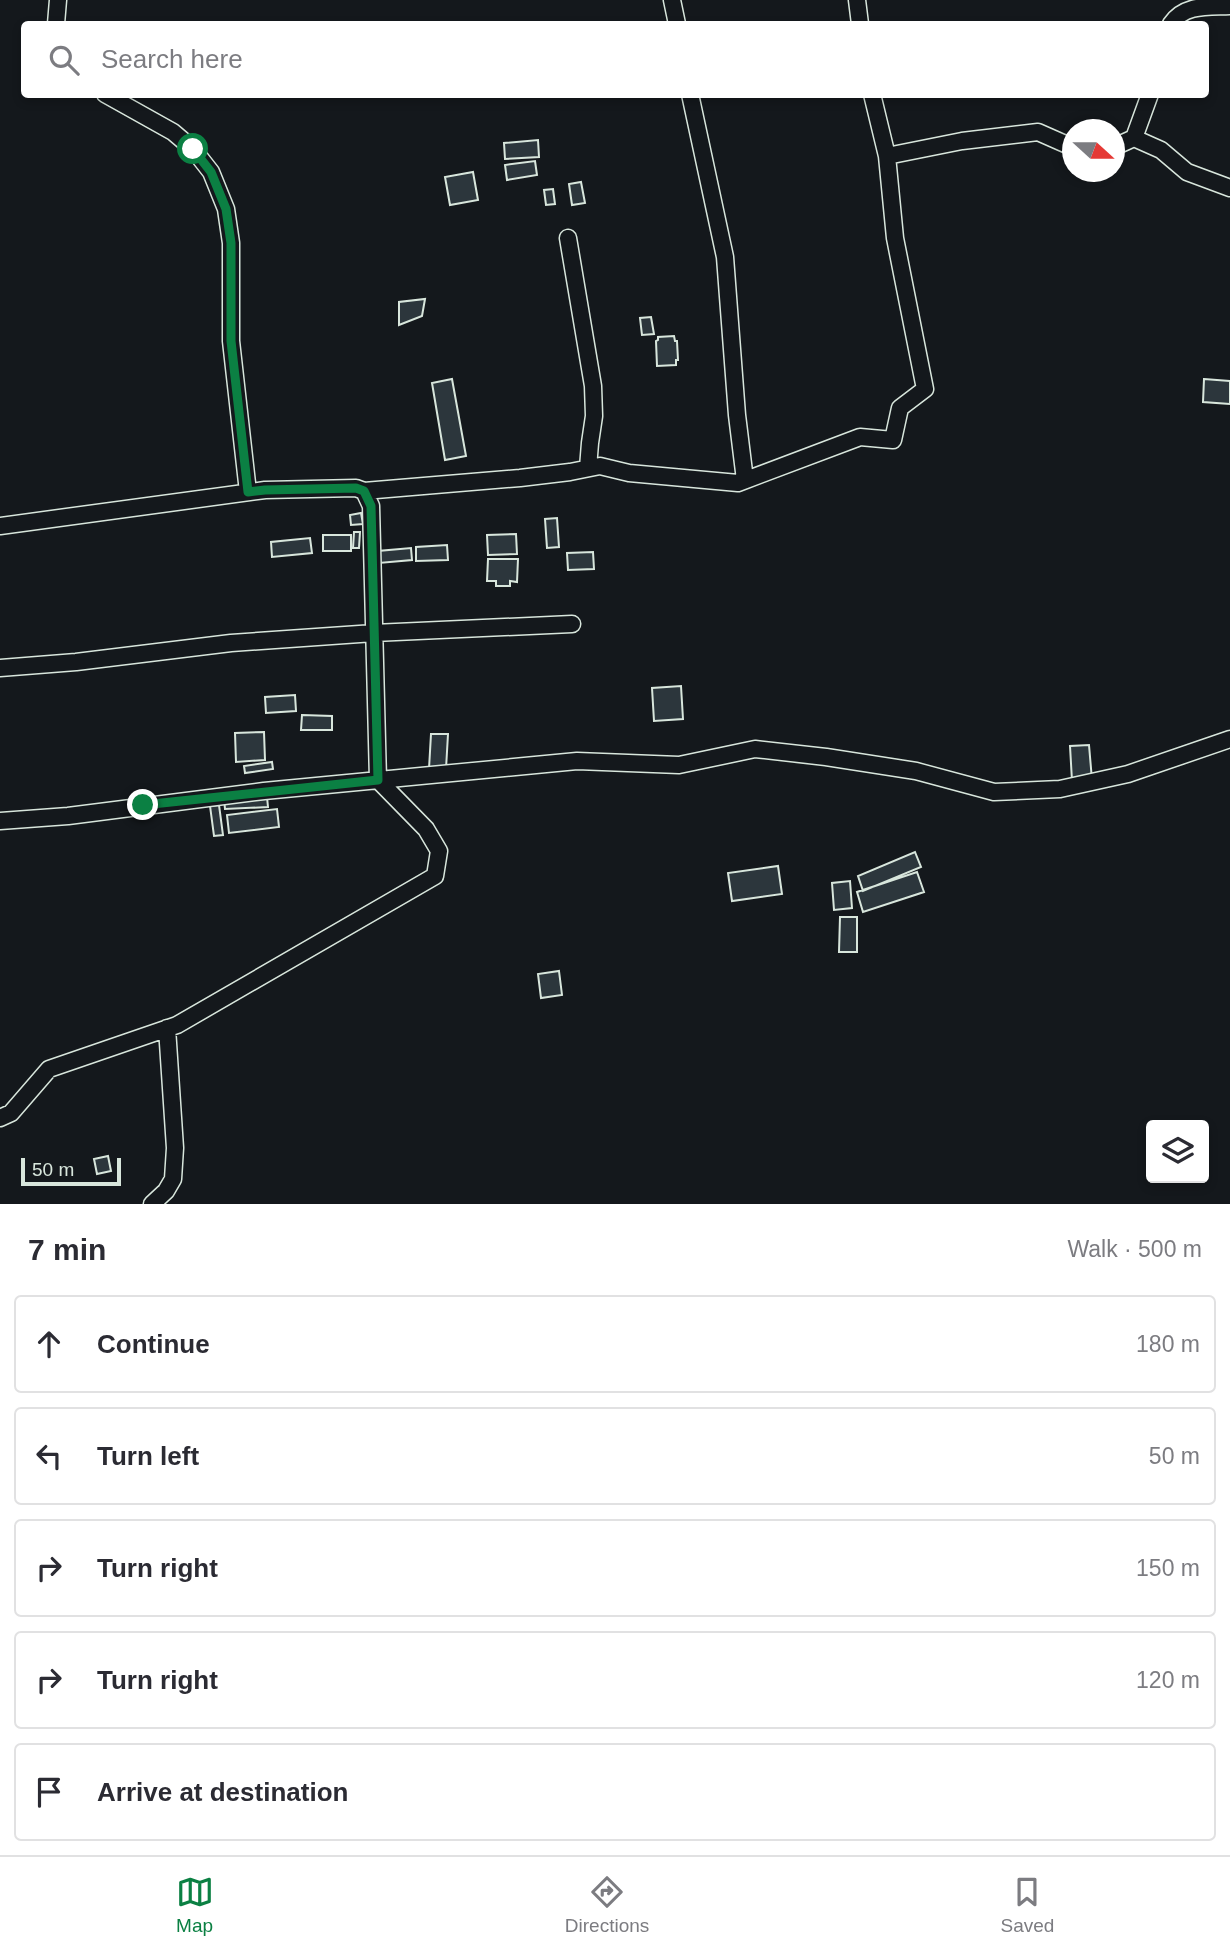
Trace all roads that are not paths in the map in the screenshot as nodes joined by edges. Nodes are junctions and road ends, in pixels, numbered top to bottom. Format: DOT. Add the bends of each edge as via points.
graph roads {
  1 [pos="58,0"];
  2 [pos="672,0"];
  3 [pos="857,0"];
  4 [pos="1230,6"];
  5 [pos="56,21"];
  6 [pos="676,21"];
  7 [pos="860,21"];
  8 [pos="1173,21"];
  9 [pos="112,98"];
  10 [pos="691,98"];
  11 [pos="873,98"];
  12 [pos="1149,98"];
  13 [pos="1134,138"];
  14 [pos="1062,142"];
  15 [pos="1125,142"];
  16 [pos="887,156"];
  17 [pos="1230,188"];
  18 [pos="568,238"];
  19 [pos="588,468"];
  20 [pos="745,480"];
  21 [pos="364,491"];
  22 [pos="248,492"];
  23 [pos="0,526"];
  24 [pos="572,624"];
  25 [pos="374,633"];
  26 [pos="0,668"];
  27 [pos="1230,738"];
  28 [pos="378,780"];
  29 [pos="0,821"];
  30 [pos="167,1028"];
  31 [pos="0,1118"];
  32 [pos="152,1204"];
  1 -- 5 [label="street"];
  2 -- 6 [label="street"];
  3 -- 7 [label="street"];
  4 -- 8 [label="street" via="1195,7"];
  9 -- 22 [label="street" via="173,132 193,149 211,172 226,209 231,243 231,341"];
  10 -- 20 [label="street" via="725,257"];
  11 -- 16 [label="street"];
  12 -- 13 [label="street"];
  13 -- 15 [label="street"];
  13 -- 17 [label="street" via="1161,150 1187,172"];
  14 -- 16 [label="street" via="1038,132"];
  16 -- 20 [label="street" via="895,238 925,389 900,408 893,440 860,438"];
  18 -- 19 [label="street" via="593,386"];
  19 -- 20 [label="street" via="692,480"];
  19 -- 21 [label="street"];
  21 -- 22 [label="street"];
  21 -- 25 [label="street" via="371,506"];
  22 -- 23 [label="street"];
  24 -- 25 [label="street"];
  25 -- 26 [label="street"];
  25 -- 28 [label="street"];
  27 -- 28 [label="street" via="1128,774 1047,790 994,792 916,771 755,749 679,765 577,761"];
  28 -- 29 [label="street"];
  28 -- 30 [label="street" via="426,829 439,851 435,876"];
  30 -- 31 [label="street" via="49,1069 11,1113"];
  30 -- 32 [label="street" via="173,1179"];
}
